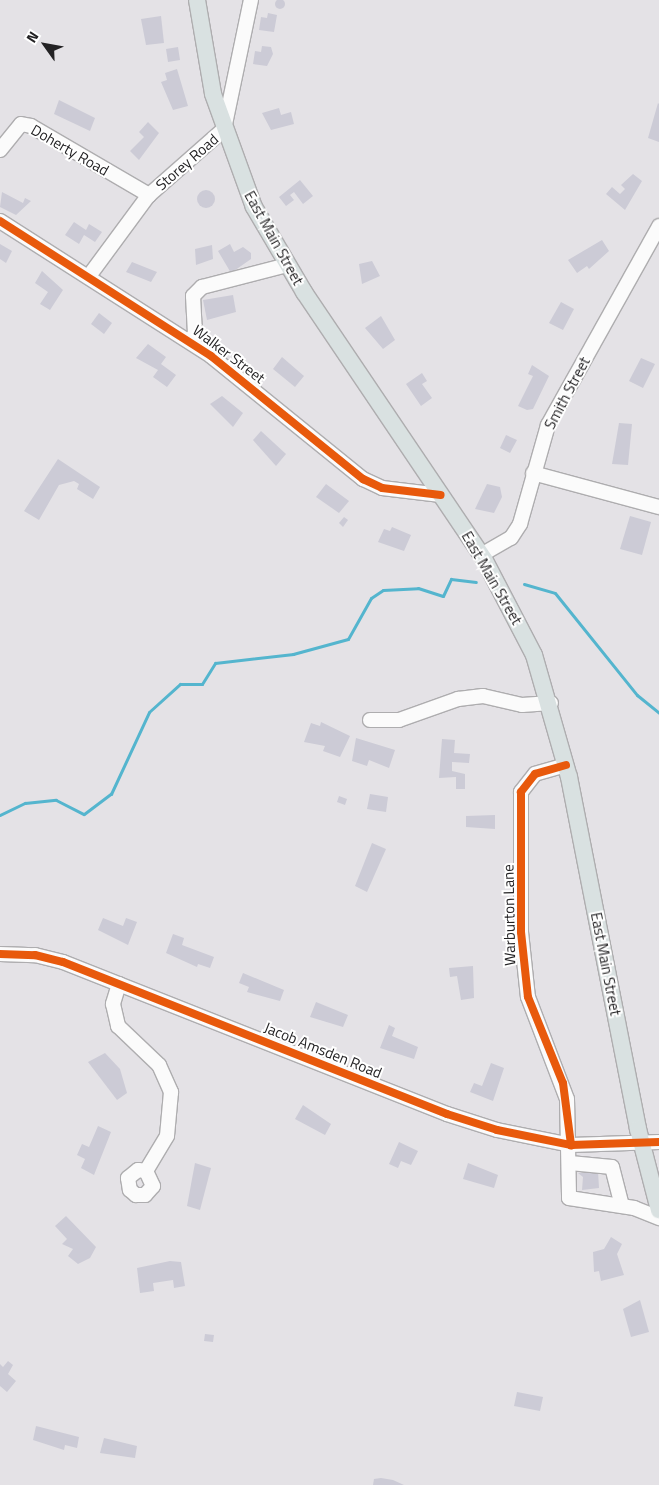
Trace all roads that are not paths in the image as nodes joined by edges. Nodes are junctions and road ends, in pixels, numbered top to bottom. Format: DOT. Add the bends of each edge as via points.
graph roads {
  1 [pos="196,0"];
  2 [pos="251,0"];
  3 [pos="224,129"];
  4 [pos="0,150"];
  5 [pos="149,195"];
  6 [pos="0,221"];
  7 [pos="659,226"];
  8 [pos="287,265"];
  9 [pos="89,276"];
  10 [pos="189,341"];
  11 [pos="533,473"];
  12 [pos="442,495"];
  13 [pos="659,507"];
  14 [pos="481,555"];
  15 [pos="551,703"];
  16 [pos="370,720"];
  17 [pos="566,765"];
  18 [pos="0,954"];
  19 [pos="119,984"];
  20 [pos="659,1142"];
  21 [pos="642,1144"];
  22 [pos="571,1145"];
  23 [pos="570,1163"];
  24 [pos="146,1171"];
  25 [pos="622,1206"];
  26 [pos="659,1210"];
  27 [pos="659,1218"];
  1 -- 3 [label="main road, East Main Street" via="207,70"];
  2 -- 3 [label="street, Storey Road"];
  3 -- 5 [label="street, Storey Road"];
  3 -- 8 [label="main road, East Main Street" via="254,207"];
  4 -- 5 [label="street, Doherty Road" via="21,124 31,126"];
  5 -- 9 [label="street, Storey Road"];
  6 -- 9 [label="street, Walker Street"];
  7 -- 11 [label="street, Smith Street" via="548,425"];
  8 -- 10 [label="street" via="202,286 193,296 196,334"];
  8 -- 12 [label="main road, East Main Street"];
  9 -- 10 [label="street, Walker Street"];
  10 -- 12 [label="street, Walker Street" via="363,480 382,488"];
  11 -- 13 [label="street"];
  11 -- 14 [label="street, Smith Street" via="520,524 511,538"];
  12 -- 14 [label="main road, East Main Street"];
  14 -- 15 [label="main road, East Main Street" via="534,655"];
  15 -- 16 [label="street" via="522,705 483,696 458,699 399,720"];
  15 -- 17 [label="main road, East Main Street"];
  17 -- 21 [label="main road, East Main Street"];
  17 -- 22 [label="street, Warburton Lane" via="535,774 521,792 521,932 528,997 565,1091"];
  18 -- 19 [label="street, Jacob Amsden Road" via="49,958"];
  19 -- 22 [label="street, Jacob Amsden Road" via="448,1114"];
  19 -- 24 [label="street" via="113,1004 118,1026 159,1065 171,1092 167,1136"];
  20 -- 21 [label="street, Jacob Amsden Road"];
  21 -- 22 [label="street, Jacob Amsden Road"];
  21 -- 26 [label="main road, East Main Street"];
  22 -- 23 [label="street, Warburton Lane"];
  23 -- 25 [label="street" via="612,1167"];
  23 -- 25 [label="street, Warburton Lane" via="569,1198"];
  25 -- 27 [label="street"];
}
